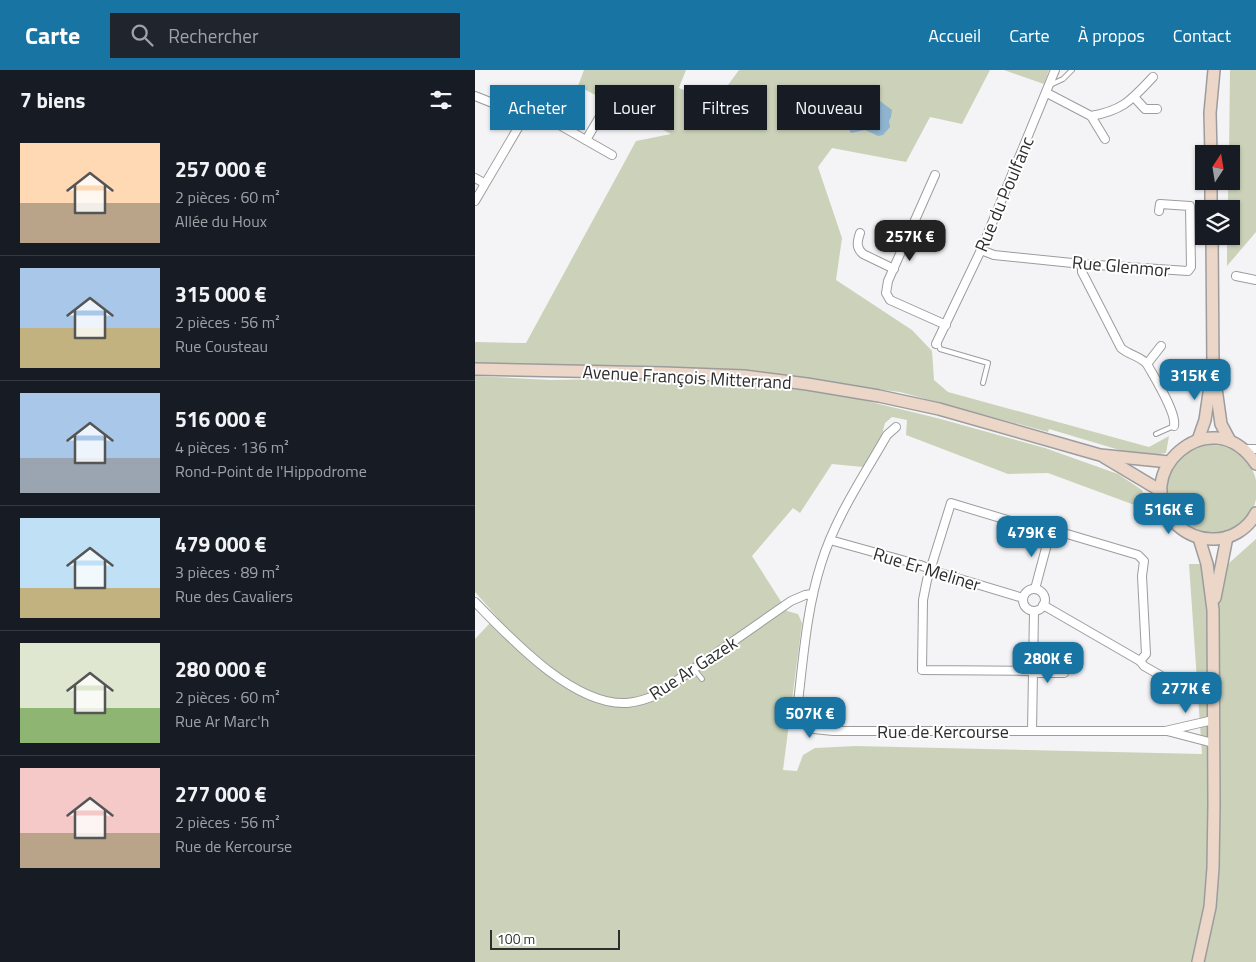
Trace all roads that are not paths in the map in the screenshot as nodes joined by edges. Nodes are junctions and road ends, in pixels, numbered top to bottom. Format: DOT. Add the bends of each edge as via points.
graph roads {
  1 [pos="1055,70"];
  2 [pos="1072,70"];
  3 [pos="1206,70"];
  4 [pos="1213,70"];
  5 [pos="1153,77"];
  6 [pos="1050,85"];
  7 [pos="1047,93"];
  8 [pos="475,96"];
  9 [pos="1134,97"];
  10 [pos="490,102"];
  11 [pos="1157,109"];
  12 [pos="1210,113"];
  13 [pos="1091,116"];
  14 [pos="595,125"];
  15 [pos="516,130"];
  16 [pos="568,130"];
  17 [pos="1105,139"];
  18 [pos="586,140"];
  19 [pos="1211,145"];
  20 [pos="612,155"];
  21 [pos="935,176"];
  22 [pos="475,178"];
  23 [pos="484,183"];
  24 [pos="475,201"];
  25 [pos="1159,211"];
  26 [pos="860,233"];
  27 [pos="1212,245"];
  28 [pos="981,250"];
  29 [pos="1082,264"];
  30 [pos="895,269"];
  31 [pos="1236,276"];
  32 [pos="1256,280"];
  33 [pos="945,325"];
  34 [pos="937,343"];
  35 [pos="1161,346"];
  36 [pos="1147,364"];
  37 [pos="1213,367"];
  38 [pos="475,369"];
  39 [pos="983,383"];
  40 [pos="1174,426"];
  41 [pos="896,427"];
  42 [pos="1156,434"];
  43 [pos="1198,440"];
  44 [pos="1230,441"];
  45 [pos="1244,449"];
  46 [pos="1256,449"];
  47 [pos="1100,455"];
  48 [pos="1169,462"];
  49 [pos="1256,464"];
  50 [pos="1161,491"];
  51 [pos="1256,513"];
  52 [pos="1050,533"];
  53 [pos="1227,537"];
  54 [pos="1199,538"];
  55 [pos="830,540"];
  56 [pos="930,569"];
  57 [pos="1035,589"];
  58 [pos="813,594"];
  59 [pos="1023,598"];
  60 [pos="475,602"];
  61 [pos="1043,605"];
  62 [pos="1213,610"];
  63 [pos="1034,611"];
  64 [pos="1140,661"];
  65 [pos="694,669"];
  66 [pos="1033,672"];
  67 [pos="1064,673"];
  68 [pos="702,679"];
  69 [pos="1184,689"];
  70 [pos="1213,720"];
  71 [pos="1032,731"];
  72 [pos="1165,731"];
  73 [pos="1213,743"];
  74 [pos="1199,962"];
  1 -- 6 [label="street, Rue du Poulfanc"];
  2 -- 6 [label="lane"];
  3 -- 12 [label="main road"];
  4 -- 12 [label="main road"];
  5 -- 9 [label="street"];
  6 -- 7 [label="street, Rue du Poulfanc"];
  7 -- 13 [label="street"];
  7 -- 28 [label="street, Rue du Poulfanc"];
  8 -- 10 [label="street"];
  9 -- 11 [label="street" via="1145,109"];
  9 -- 13 [label="street" via="1120,108"];
  12 -- 19 [label="main road"];
  13 -- 17 [label="street"];
  14 -- 18 [label="street"];
  15 -- 23 [label="street"];
  16 -- 18 [label="street"];
  18 -- 20 [label="street"];
  21 -- 30 [label="street"];
  22 -- 23 [label="street"];
  23 -- 24 [label="street"];
  25 -- 29 [label="street, Rue Glenmor" via="1160,204 1190,206 1191,267 1188,271"];
  26 -- 30 [label="street" via="859,251"];
  27 -- 37 [label="main road"];
  28 -- 29 [label="street, Rue Glenmor" via="994,255"];
  28 -- 33 [label="street, Rue du Poulfanc"];
  29 -- 36 [label="street" via="1082,272 1121,348"];
  30 -- 33 [label="street" via="885,293 890,300"];
  31 -- 32 [label="street"];
  33 -- 34 [label="street, Rue du Poulfanc"];
  34 -- 39 [label="lane" via="940,348 988,363"];
  35 -- 36 [label="street"];
  36 -- 40 [label="street" via="1172,412"];
  37 -- 43 [label="main road" via="1205,420"];
  37 -- 44 [label="main road" via="1221,424"];
  38 -- 47 [label="main road, Avenue François Mitterrand" via="744,376 807,384 939,409"];
  40 -- 42 [label="lane"];
  41 -- 55 [label="street, Rue de Kercourse" via="887,435"];
  43 -- 44 [label="main road"];
  43 -- 48 [label="main road"];
  44 -- 45 [label="main road"];
  45 -- 46 [label="street"];
  45 -- 49 [label="main road"];
  47 -- 48 [label="main road, Avenue François Mitterrand"];
  47 -- 50 [label="main road, Avenue François Mitterrand"];
  48 -- 50 [label="main road"];
  50 -- 54 [label="main road" via="1172,520"];
  51 -- 53 [label="main road" via="1241,530"];
  52 -- 56 [label="street" via="951,503"];
  52 -- 57 [label="street"];
  52 -- 64 [label="street" via="1057,531 1137,555 1144,561 1146,654"];
  53 -- 54 [label="main road"];
  53 -- 62 [label="main road"];
  54 -- 62 [label="main road" via="1207,564"];
  55 -- 56 [label="street, Rue Er Meliner"];
  55 -- 58 [label="street, Rue de Kercourse"];
  56 -- 59 [label="street, Rue Er Meliner"];
  56 -- 66 [label="street" via="923,600 922,670"];
  57 -- 59 [label="street" via="1028,590"];
  57 -- 61 [label="street" via="1044,598"];
  58 -- 65 [label="street, Rue Ar Gazek" via="791,602"];
  58 -- 71 [label="street, Rue de Kercourse" via="797,711 802,723 814,729 833,731"];
  59 -- 63 [label="street" via="1024,605"];
  60 -- 65 [label="street, Rue Ar Gazek" via="559,679 600,700 627,703 642,700 656,695"];
  61 -- 63 [label="street"];
  61 -- 64 [label="street"];
  62 -- 70 [label="main road"];
  63 -- 66 [label="street"];
  64 -- 69 [label="street"];
  65 -- 68 [label="lane"];
  66 -- 67 [label="street"];
  66 -- 71 [label="street"];
  70 -- 72 [label="street, Rue de Kercourse"];
  70 -- 73 [label="main road"];
  71 -- 72 [label="street, Rue de Kercourse"];
  72 -- 73 [label="street, Rue de Kercourse"];
  73 -- 74 [label="main road" via="1213,868 1210,906"];
}
